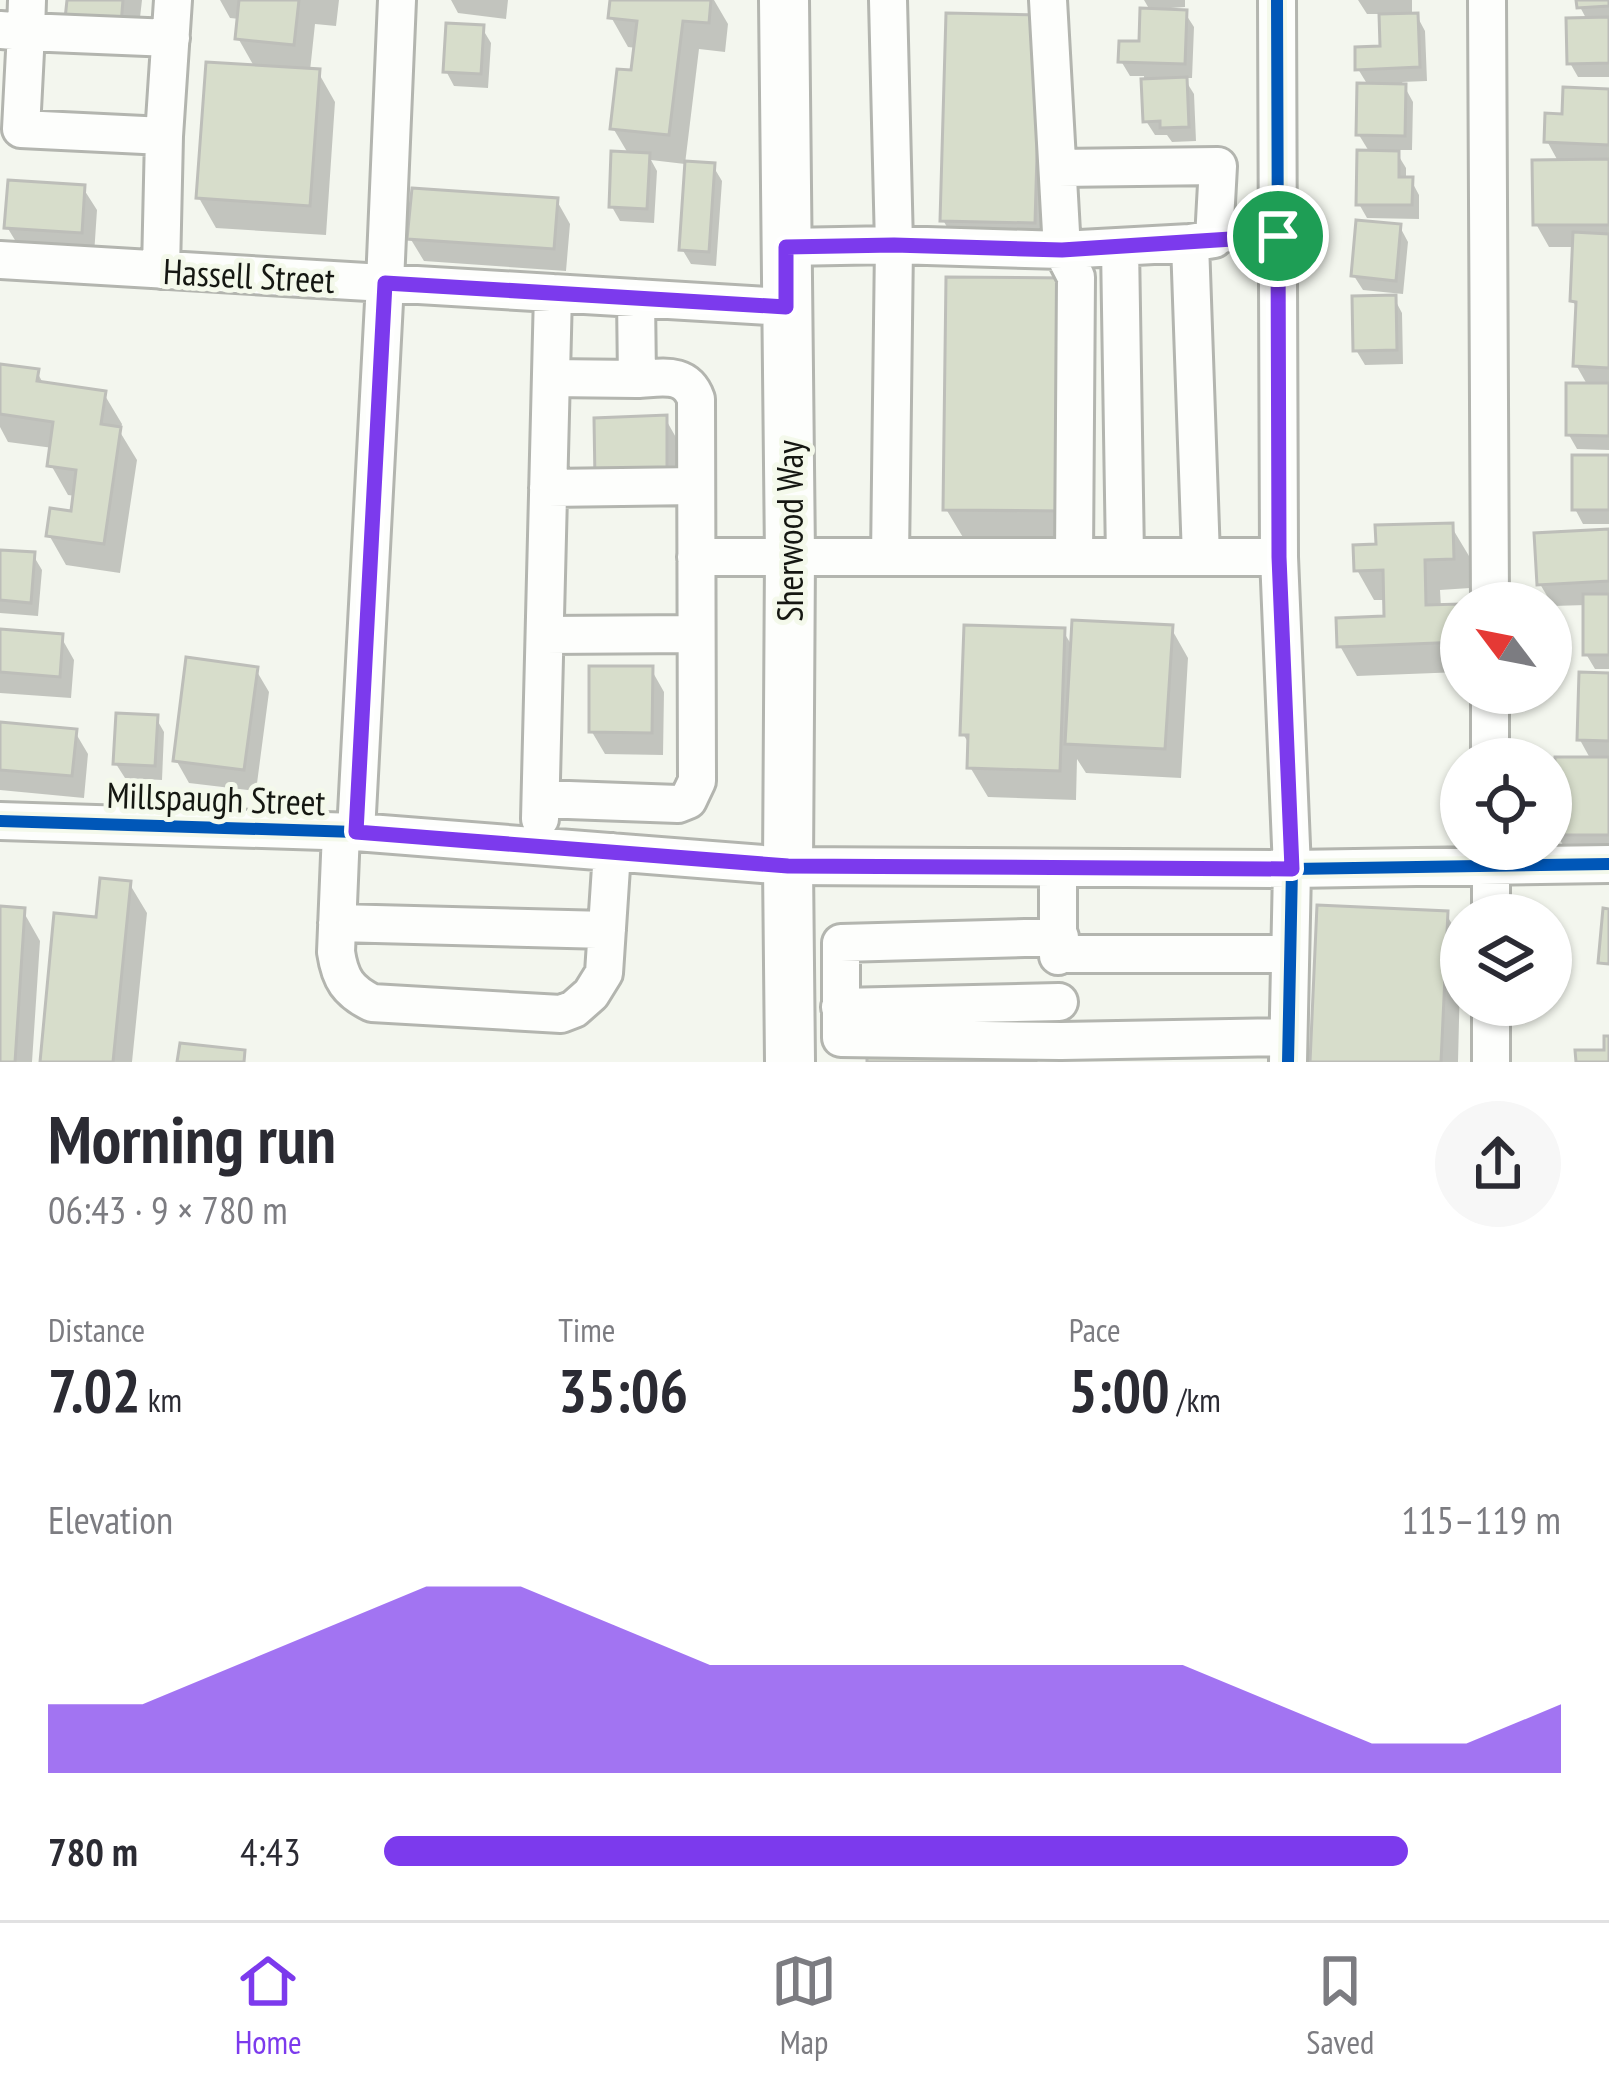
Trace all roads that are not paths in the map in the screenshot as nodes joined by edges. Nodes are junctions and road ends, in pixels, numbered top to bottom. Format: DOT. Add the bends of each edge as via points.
graph roads {
  1 [pos="172,0"];
  2 [pos="397,0"];
  3 [pos="784,0"];
  4 [pos="888,0"];
  5 [pos="1048,0"];
  6 [pos="1277,0"];
  7 [pos="1487,0"];
  8 [pos="18,21"];
  9 [pos="171,38"];
  10 [pos="164,136"];
  11 [pos="1058,168"];
  12 [pos="1278,236"];
  13 [pos="1202,241"];
  14 [pos="894,245"];
  15 [pos="786,247"];
  16 [pos="1120,247"];
  17 [pos="1062,250"];
  18 [pos="0,260"];
  19 [pos="161,270"];
  20 [pos="385,283"];
  21 [pos="554,292"];
  22 [pos="636,298"];
  23 [pos="786,307"];
  24 [pos="551,378"];
  25 [pos="637,379"];
  26 [pos="696,486"];
  27 [pos="548,488"];
  28 [pos="696,556"];
  29 [pos="790,557"];
  30 [pos="890,557"];
  31 [pos="1074,557"];
  32 [pos="1125,557"];
  33 [pos="1201,557"];
  34 [pos="1279,557"];
  35 [pos="1490,582"];
  36 [pos="696,634"];
  37 [pos="545,635"];
  38 [pos="541,799"];
  39 [pos="654,802"];
  40 [pos="0,820"];
  41 [pos="349,832"];
  42 [pos="540,847"];
  43 [pos="612,852"];
  44 [pos="653,855"];
  45 [pos="1440,860"];
  46 [pos="1572,862"];
  47 [pos="1609,864"];
  48 [pos="788,866"];
  49 [pos="1058,868"];
  50 [pos="1292,869"];
  51 [pos="338,923"];
  52 [pos="607,930"];
  53 [pos="841,943"];
  54 [pos="790,944"];
  55 [pos="1059,945"];
  56 [pos="1290,954"];
  57 [pos="1060,1002"];
  58 [pos="1491,1026"];
  59 [pos="840,1035"];
  60 [pos="790,1050"];
  61 [pos="1288,1050"];
  62 [pos="1061,1052"];
  63 [pos="1491,1062"];
  1 -- 9 [label="street"];
  2 -- 20 [label="street"];
  3 -- 15 [label="main road, Sherwood Way"];
  4 -- 14 [label="street"];
  5 -- 11 [label="street"];
  6 -- 12 [label="street"];
  7 -- 35 [label="street"];
  8 -- 9 [label="street"];
  8 -- 10 [label="street" via="21,129"];
  9 -- 10 [label="street"];
  10 -- 19 [label="street"];
  11 -- 13 [label="street" via="1218,166"];
  11 -- 17 [label="street"];
  12 -- 13 [label="street"];
  12 -- 34 [label="street"];
  13 -- 16 [label="street"];
  13 -- 33 [label="street"];
  14 -- 15 [label="street"];
  14 -- 17 [label="street"];
  14 -- 30 [label="street"];
  15 -- 23 [label="main road, Sherwood Way"];
  16 -- 17 [label="street"];
  16 -- 32 [label="street"];
  17 -- 31 [label="street" via="1076,277"];
  18 -- 19 [label="street, Hassell Street"];
  19 -- 20 [label="street, Hassell Street"];
  20 -- 21 [label="street, Hassell Street"];
  20 -- 41 [label="street"];
  21 -- 22 [label="street, Hassell Street"];
  21 -- 24 [label="street"];
  22 -- 23 [label="street, Hassell Street"];
  22 -- 25 [label="street"];
  23 -- 29 [label="main road, Sherwood Way"];
  24 -- 25 [label="street"];
  24 -- 27 [label="street"];
  25 -- 26 [label="street" via="682,380 694,391"];
  26 -- 27 [label="street"];
  26 -- 28 [label="street"];
  27 -- 37 [label="street"];
  28 -- 29 [label="street"];
  28 -- 36 [label="street"];
  29 -- 30 [label="street"];
  29 -- 48 [label="main road, Sherwood Way"];
  30 -- 31 [label="street"];
  31 -- 32 [label="street"];
  32 -- 33 [label="street"];
  33 -- 34 [label="street"];
  34 -- 50 [label="street"];
  36 -- 37 [label="street"];
  36 -- 39 [label="street" via="697,781 688,800"];
  37 -- 38 [label="street"];
  38 -- 39 [label="street"];
  38 -- 42 [label="street"];
  39 -- 44 [label="street"];
  40 -- 41 [label="street, Millspaugh Street"];
  41 -- 42 [label="street, Millspaugh Street"];
  41 -- 51 [label="street"];
  42 -- 43 [label="street, Millspaugh Street"];
  43 -- 44 [label="street, Millspaugh Street"];
  43 -- 52 [label="street"];
  44 -- 48 [label="street, Millspaugh Street"];
  45 -- 50 [label="street, Millspaugh Street"];
  46 -- 47 [label="street, Millspaugh Street"];
  48 -- 49 [label="street, Millspaugh Street"];
  48 -- 54 [label="main road, Sherwood Way"];
  49 -- 50 [label="street, Millspaugh Street"];
  49 -- 55 [label="street"];
  50 -- 56 [label="street"];
  51 -- 52 [label="street"];
  51 -- 52 [label="street" via="339,970 354,994 372,1003 561,1014 591,994 604,973"];
  53 -- 54 [label="street"];
  53 -- 55 [label="street"];
  53 -- 59 [label="street"];
  54 -- 60 [label="main road, Sherwood Way"];
  55 -- 56 [label="street"];
  55 -- 57 [label="street"];
  56 -- 61 [label="street"];
  57 -- 59 [label="street"];
  57 -- 62 [label="street"];
  58 -- 63 [label="street"];
  59 -- 60 [label="street"];
  59 -- 62 [label="street"];
  61 -- 62 [label="street"];
}
